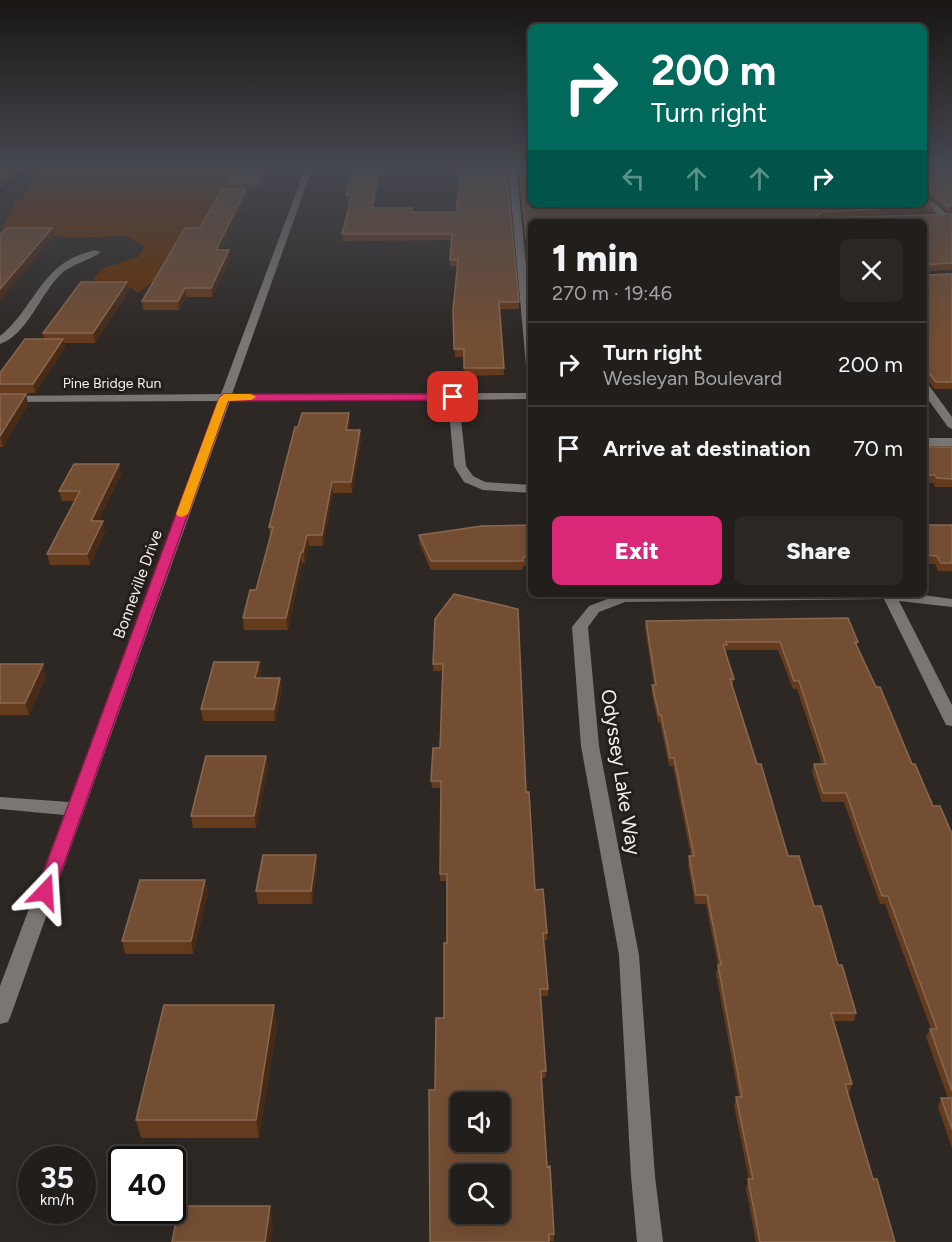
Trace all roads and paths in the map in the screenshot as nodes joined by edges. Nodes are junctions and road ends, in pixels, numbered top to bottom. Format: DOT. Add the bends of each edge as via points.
graph roads {
  1 [pos="289,224"];
  2 [pos="518,224"];
  3 [pos="97,252"];
  4 [pos="528,334"];
  5 [pos="0,341"];
  6 [pos="927,390"];
  7 [pos="528,396"];
  8 [pos="453,397"];
  9 [pos="224,398"];
  10 [pos="0,399"];
  11 [pos="952,425"];
  12 [pos="927,442"];
  13 [pos="952,442"];
  14 [pos="528,489"];
  15 [pos="712,597"];
  16 [pos="890,597"];
  17 [pos="905,597"];
  18 [pos="952,603"];
  19 [pos="952,721"];
  20 [pos="0,802"];
  21 [pos="75,809"];
  22 [pos="0,1015"];
  23 [pos="650,1242"];
  1 -- 9 [label="street, Bonneville Drive"];
  2 -- 4 [label="street"];
  3 -- 5 [label="street" via="68,264 57,274 15,332"];
  6 -- 11 [label="street"];
  7 -- 8 [label="street, Pine Bridge Run"];
  8 -- 9 [label="street, Pine Bridge Run"];
  8 -- 14 [label="street" via="460,466 468,479 483,486"];
  9 -- 10 [label="street, Pine Bridge Run"];
  9 -- 21 [label="street, Bonneville Drive"];
  12 -- 13 [label="street"];
  15 -- 23 [label="street, Odyssey Lake Way" via="623,598 594,609 580,627 590,746 629,955"];
  16 -- 19 [label="street"];
  17 -- 18 [label="street, Odyssey Lake Way"];
  20 -- 21 [label="street"];
  21 -- 22 [label="street, Bonneville Drive"];
}
